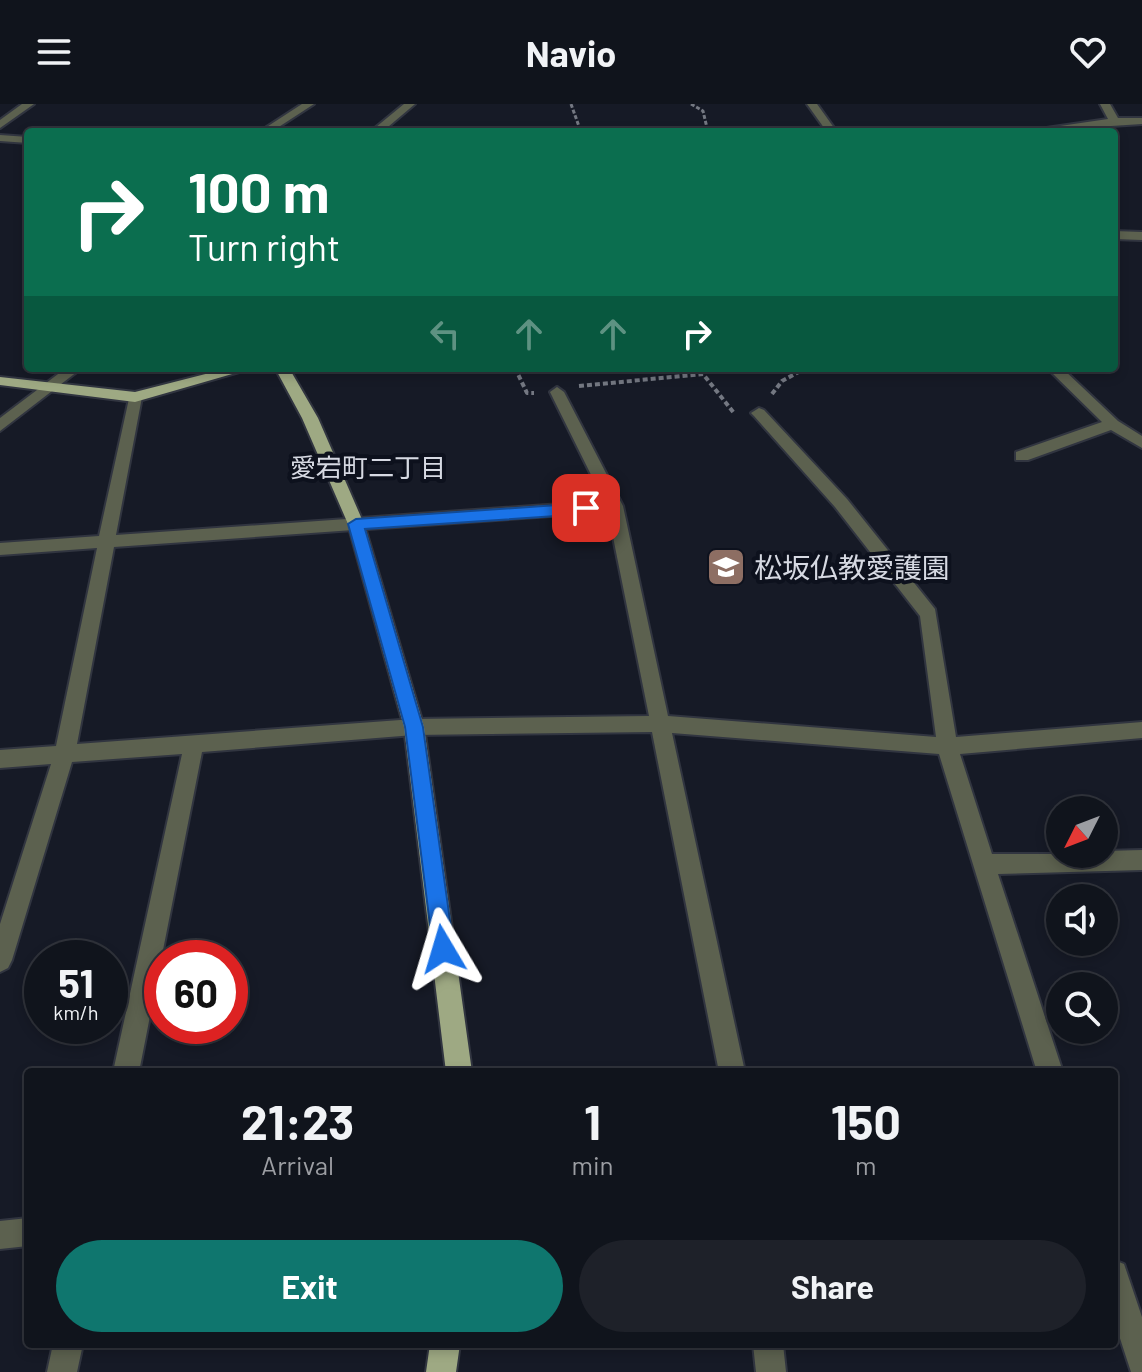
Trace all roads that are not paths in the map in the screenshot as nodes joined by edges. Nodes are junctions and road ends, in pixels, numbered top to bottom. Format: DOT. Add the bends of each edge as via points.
graph roads {
  1 [pos="29,104"];
  2 [pos="309,104"];
  3 [pos="410,104"];
  4 [pos="812,104"];
  5 [pos="1105,104"];
  6 [pos="1115,121"];
  7 [pos="1142,121"];
  8 [pos="0,125"];
  9 [pos="270,128"];
  10 [pos="380,128"];
  11 [pos="829,128"];
  12 [pos="1057,128"];
  13 [pos="0,138"];
  14 [pos="24,140"];
  15 [pos="1118,235"];
  16 [pos="1142,236"];
  17 [pos="70,372"];
  18 [pos="231,372"];
  19 [pos="284,372"];
  20 [pos="1058,372"];
  21 [pos="0,381"];
  22 [pos="48,388"];
  23 [pos="557,392"];
  24 [pos="135,397"];
  25 [pos="759,413"];
  26 [pos="1113,424"];
  27 [pos="0,426"];
  28 [pos="1142,443"];
  29 [pos="1022,456"];
  30 [pos="615,506"];
  31 [pos="356,524"];
  32 [pos="105,542"];
  33 [pos="0,549"];
  34 [pos="662,724"];
  35 [pos="414,727"];
  36 [pos="1142,730"];
  37 [pos="194,743"];
  38 [pos="947,746"];
  39 [pos="65,753"];
  40 [pos="0,759"];
  41 [pos="1142,860"];
  42 [pos="983,864"];
  43 [pos="0,960"];
  44 [pos="127,1068"];
  45 [pos="458,1068"];
  46 [pos="731,1068"];
  47 [pos="1049,1068"];
  48 [pos="24,1232"];
  49 [pos="0,1235"];
  50 [pos="1118,1287"];
  51 [pos="67,1348"];
  52 [pos="444,1348"];
  53 [pos="768,1348"];
  54 [pos="1142,1363"];
  55 [pos="62,1372"];
  56 [pos="441,1372"];
  57 [pos="771,1372"];
  1 -- 8 [label="street"];
  2 -- 9 [label="street"];
  3 -- 10 [label="street"];
  4 -- 11 [label="street"];
  5 -- 6 [label="street"];
  6 -- 7 [label="street"];
  6 -- 12 [label="street"];
  13 -- 14 [label="street"];
  15 -- 16 [label="street"];
  17 -- 22 [label="street"];
  18 -- 24 [label="main road"];
  19 -- 31 [label="main road"];
  20 -- 26 [label="street"];
  21 -- 22 [label="main road"];
  22 -- 24 [label="main road"];
  22 -- 27 [label="street"];
  23 -- 30 [label="street"];
  24 -- 32 [label="street"];
  25 -- 38 [label="street" via="841,503 929,614"];
  26 -- 28 [label="street"];
  26 -- 29 [label="street"];
  30 -- 31 [label="street"];
  30 -- 34 [label="street"];
  31 -- 32 [label="street"];
  31 -- 35 [label="main road"];
  32 -- 33 [label="street"];
  32 -- 39 [label="street"];
  34 -- 35 [label="street"];
  34 -- 38 [label="street"];
  34 -- 46 [label="street"];
  35 -- 37 [label="street"];
  35 -- 45 [label="main road"];
  36 -- 38 [label="street"];
  37 -- 39 [label="street"];
  37 -- 44 [label="street"];
  38 -- 42 [label="street"];
  39 -- 40 [label="street"];
  39 -- 43 [label="street"];
  41 -- 42 [label="street"];
  42 -- 47 [label="street"];
  48 -- 49 [label="street"];
  50 -- 54 [label="street"];
  51 -- 55 [label="street"];
  52 -- 56 [label="main road"];
  53 -- 57 [label="street"];
}
